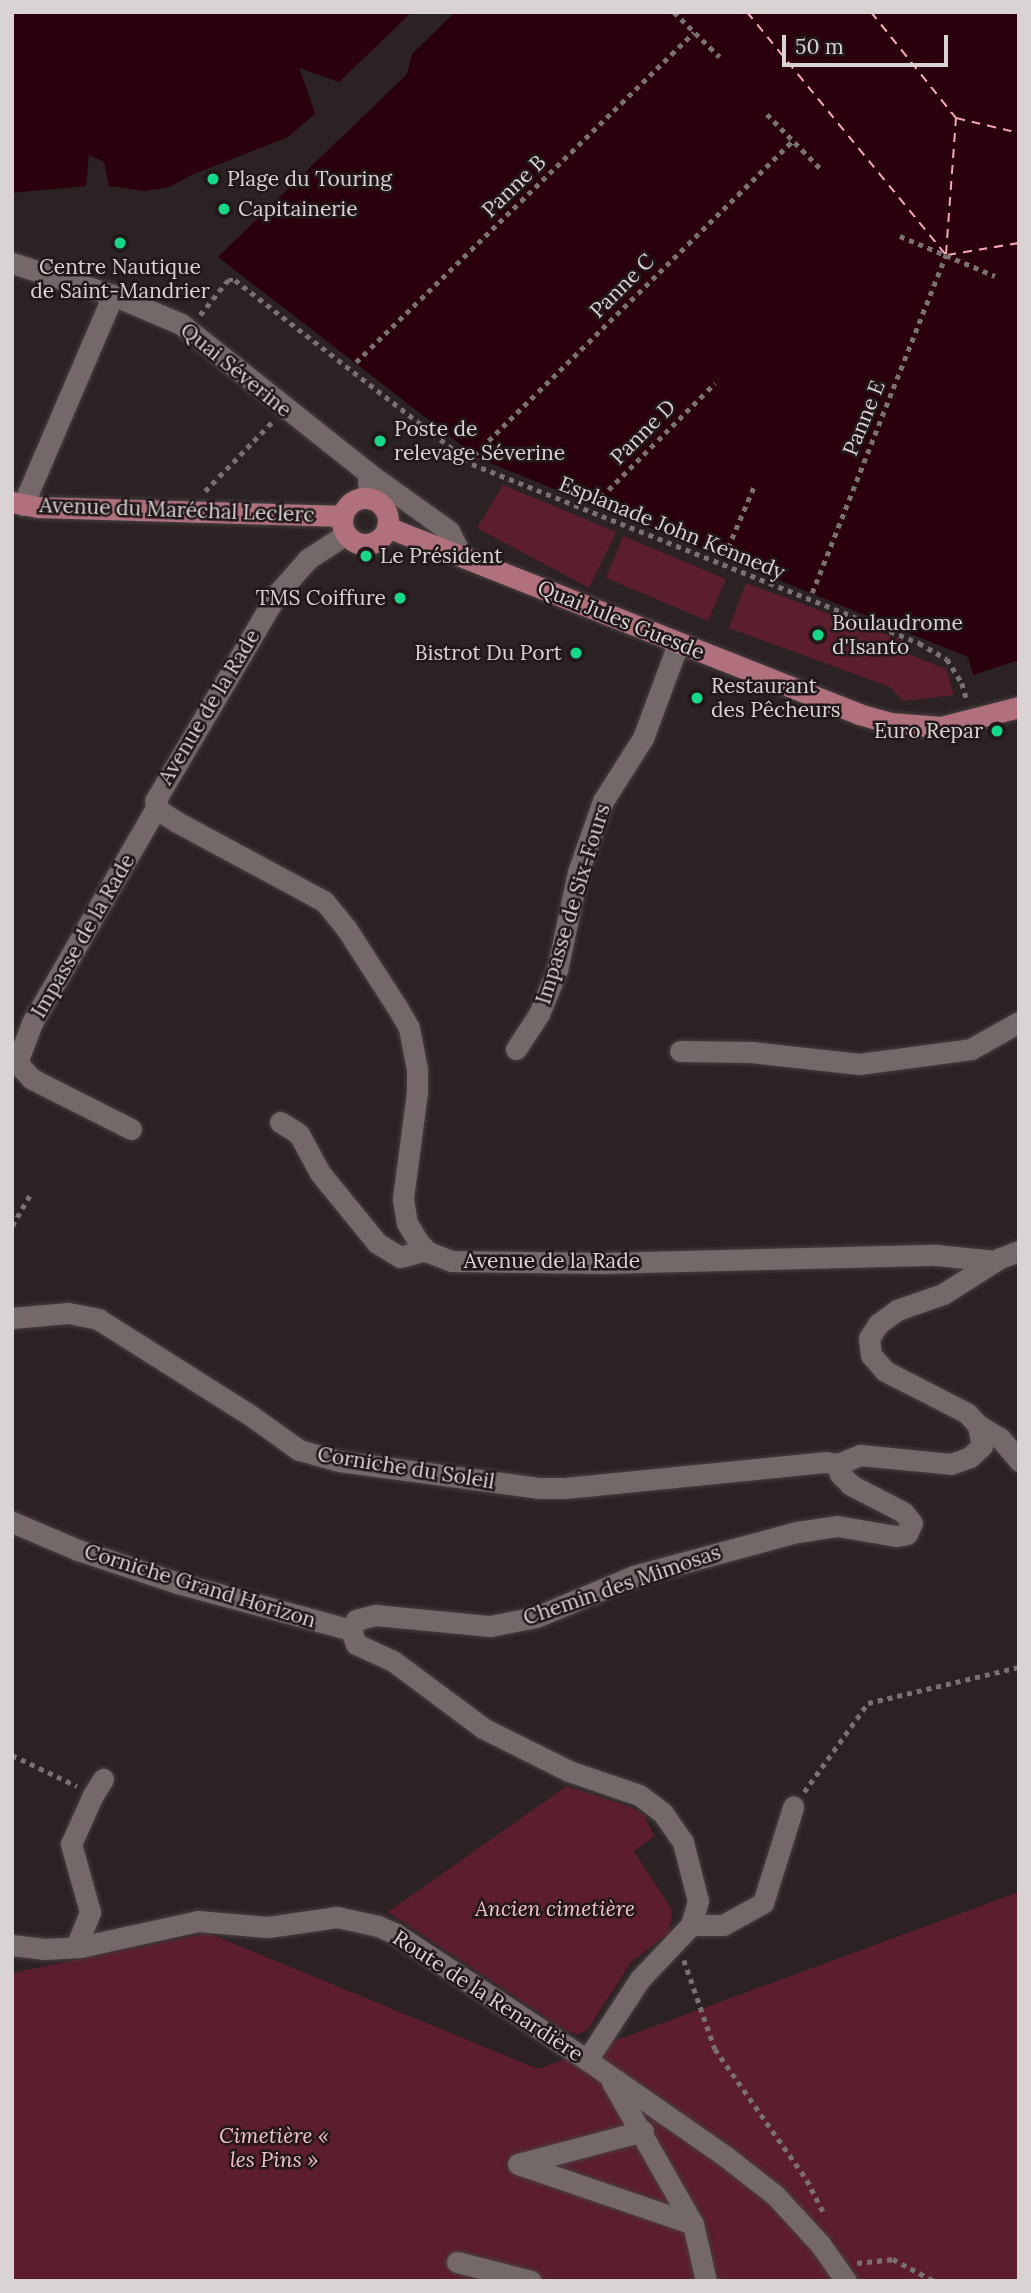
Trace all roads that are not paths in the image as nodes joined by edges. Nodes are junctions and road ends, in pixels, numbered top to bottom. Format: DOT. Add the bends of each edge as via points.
graph roads {
  1 [pos="12,263"];
  2 [pos="113,295"];
  3 [pos="368,473"];
  4 [pos="369,498"];
  5 [pos="18,503"];
  6 [pos="343,516"];
  7 [pos="387,527"];
  8 [pos="337,540"];
  9 [pos="461,556"];
  10 [pos="678,644"];
  11 [pos="1019,707"];
  12 [pos="156,806"];
  13 [pos="1019,1022"];
  14 [pos="516,1049"];
  15 [pos="680,1051"];
  16 [pos="281,1122"];
  17 [pos="131,1129"];
  18 [pos="426,1250"];
  19 [pos="1019,1251"];
  20 [pos="996,1261"];
  21 [pos="12,1318"];
  22 [pos="978,1425"];
  23 [pos="1019,1461"];
  24 [pos="838,1464"];
  25 [pos="12,1522"];
  26 [pos="351,1630"];
  27 [pos="98,1787"];
  28 [pos="793,1807"];
  29 [pos="691,1924"];
  30 [pos="12,1945"];
  31 [pos="76,1947"];
  32 [pos="587,2060"];
  33 [pos="608,2075"];
  34 [pos="643,2131"];
  35 [pos="694,2224"];
  36 [pos="457,2262"];
  37 [pos="843,2276"];
  38 [pos="531,2281"];
  39 [pos="706,2281"];
  1 -- 2 [label="street, Quai Séverine"];
  2 -- 3 [label="street, Quai Séverine" via="181,324"];
  2 -- 5 [label="street"];
  3 -- 4 [label="street"];
  3 -- 9 [label="street, Quai Séverine" via="449,531"];
  4 -- 6 [label="main road" via="350,504"];
  4 -- 7 [label="main road" via="386,512"];
  5 -- 6 [label="main road, Avenue du Maréchal Leclerc"];
  6 -- 7 [label="main road" via="347,534 358,542 379,539"];
  7 -- 9 [label="main road, Quai Jules Guesde"];
  8 -- 12 [label="street, Avenue de la Rade" via="308,559 277,594 157,794"];
  9 -- 10 [label="main road, Quai Jules Guesde"];
  10 -- 11 [label="main road, Quai Jules Guesde" via="880,720 941,727"];
  10 -- 14 [label="street, Impasse de Six-Fours" via="643,738 603,801 578,872 557,970 539,1014"];
  12 -- 17 [label="street, Impasse de la Rade" via="33,1021 19,1057 19,1065 39,1083"];
  12 -- 18 [label="street, Avenue de la Rade" via="177,822 324,901 386,988 409,1028 417,1069 404,1210 412,1233"];
  13 -- 15 [label="street" via="971,1049 859,1064 751,1052"];
  16 -- 18 [label="street" via="299,1135 320,1172 377,1243 400,1257"];
  18 -- 20 [label="street, Avenue de la Rade" via="451,1261 602,1263 936,1255"];
  19 -- 20 [label="street"];
  20 -- 22 [label="street" via="943,1294 886,1317 873,1330 869,1346 885,1371 967,1413"];
  21 -- 24 [label="street, Corniche du Soleil" via="68,1313 99,1319 299,1450 339,1461 538,1488"];
  22 -- 23 [label="street" via="1000,1438"];
  22 -- 24 [label="street" via="982,1446 951,1464 860,1455"];
  24 -- 26 [label="street, Chemin des Mimosas" via="839,1474 851,1485 903,1512 912,1523 907,1534 837,1526 797,1532 634,1576 536,1617 490,1626 375,1615 356,1620"];
  25 -- 26 [label="street, Corniche Grand Horizon" via="78,1550 178,1583"];
  26 -- 29 [label="street" via="356,1644 393,1661 484,1728 569,1771 639,1796 663,1813 682,1842 692,1871 698,1901"];
  27 -- 31 [label="street" via="71,1844 90,1912"];
  28 -- 29 [label="street" via="763,1903 723,1925"];
  29 -- 32 [label="street" via="640,1979"];
  30 -- 31 [label="street, Route de la Renardière"];
  31 -- 32 [label="street, Route de la Renardière" via="198,1921 268,1927 325,1916 356,1920 396,1934"];
  32 -- 33 [label="street, Route de la Renardière"];
  33 -- 34 [label="street"];
  33 -- 37 [label="street, Route de la Renardière" via="775,2195"];
  34 -- 35 [label="street"];
  34 -- 35 [label="street" via="518,2164"];
  35 -- 39 [label="street"];
  36 -- 38 [label="street"];
}
